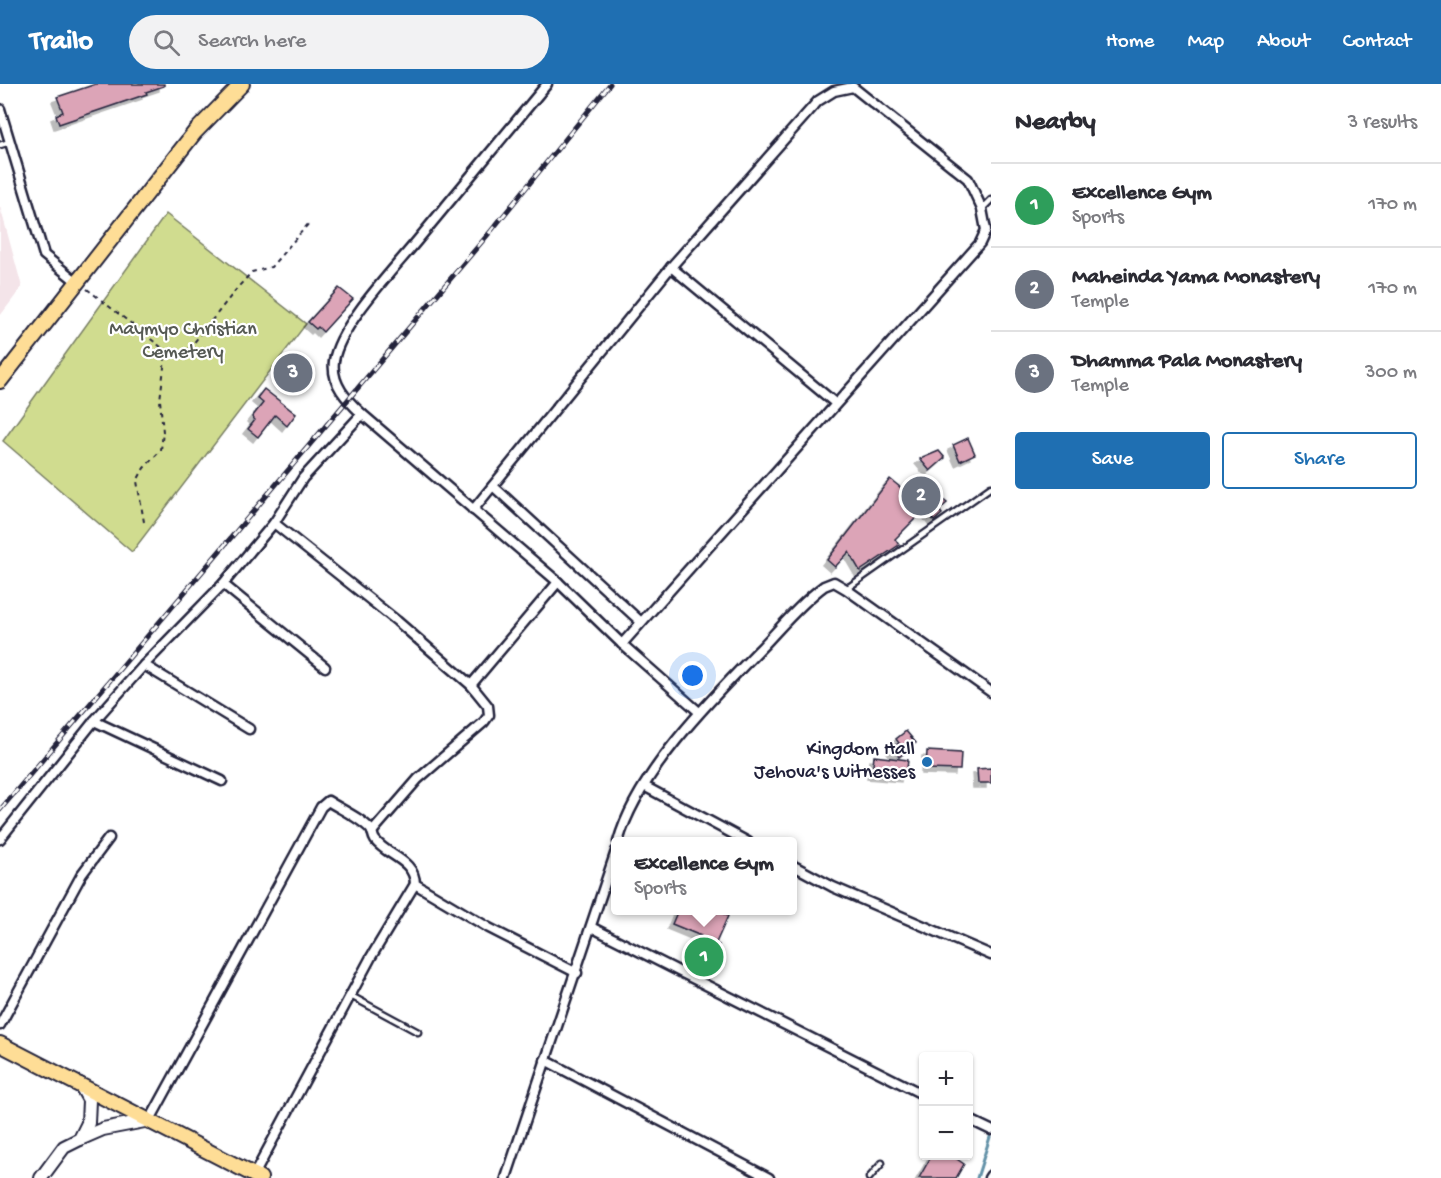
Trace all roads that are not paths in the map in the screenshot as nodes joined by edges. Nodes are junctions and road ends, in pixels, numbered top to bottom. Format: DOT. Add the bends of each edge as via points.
graph roads {
  1 [pos="242,84"];
  2 [pos="547,84"];
  3 [pos="0,109"];
  4 [pos="10,142"];
  5 [pos="0,145"];
  6 [pos="991,200"];
  7 [pos="982,208"];
  8 [pos="671,267"];
  9 [pos="77,282"];
  10 [pos="0,381"];
  11 [pos="835,403"];
  12 [pos="362,414"];
  13 [pos="493,486"];
  14 [pos="991,487"];
  15 [pos="983,494"];
  16 [pos="991,498"];
  17 [pos="473,510"];
  18 [pos="274,524"];
  19 [pos="558,582"];
  20 [pos="222,585"];
  21 [pos="846,588"];
  22 [pos="640,622"];
  23 [pos="622,644"];
  24 [pos="144,664"];
  25 [pos="325,667"];
  26 [pos="471,685"];
  27 [pos="991,692"];
  28 [pos="699,712"];
  29 [pos="94,721"];
  30 [pos="249,729"];
  31 [pos="222,781"];
  32 [pos="644,786"];
  33 [pos="372,832"];
  34 [pos="619,837"];
  35 [pos="739,837"];
  36 [pos="109,838"];
  37 [pos="0,839"];
  38 [pos="611,864"];
  39 [pos="797,868"];
  40 [pos="415,884"];
  41 [pos="591,927"];
  42 [pos="991,955"];
  43 [pos="577,973"];
  44 [pos="351,996"];
  45 [pos="0,1024"];
  46 [pos="418,1032"];
  47 [pos="0,1044"];
  48 [pos="545,1060"];
  49 [pos="80,1084"];
  50 [pos="919,1092"];
  51 [pos="150,1120"];
  52 [pos="973,1121"];
  53 [pos="988,1129"];
  54 [pos="80,1139"];
  55 [pos="882,1163"];
  56 [pos="257,1176"];
  57 [pos="41,1178"];
  58 [pos="506,1178"];
  59 [pos="769,1178"];
  60 [pos="869,1178"];
  1 -- 9 [label="main road" via="195,132"];
  2 -- 12 [label="street" via="362,308 336,349 336,382"];
  3 -- 4 [label="street"];
  4 -- 5 [label="lane"];
  4 -- 9 [label="street" via="44,255"];
  6 -- 7 [label="lane"];
  7 -- 8 [label="street" via="968,180 853,87 834,91 818,101"];
  7 -- 11 [label="street" via="986,230 980,243"];
  8 -- 11 [label="street"];
  8 -- 13 [label="street"];
  9 -- 10 [label="main road"];
  11 -- 22 [label="street"];
  12 -- 17 [label="street"];
  12 -- 18 [label="street" via="303,478"];
  13 -- 17 [label="street"];
  13 -- 22 [label="street"];
  14 -- 15 [label="lane"];
  15 -- 16 [label="lane"];
  15 -- 21 [label="lane"];
  17 -- 19 [label="street"];
  18 -- 20 [label="street"];
  18 -- 26 [label="street"];
  19 -- 23 [label="street"];
  19 -- 26 [label="street"];
  20 -- 24 [label="street"];
  20 -- 25 [label="street"];
  21 -- 27 [label="street"];
  21 -- 28 [label="street" via="834,582 812,595"];
  22 -- 23 [label="street"];
  23 -- 28 [label="street"];
  24 -- 29 [label="street"];
  24 -- 30 [label="street"];
  26 -- 33 [label="street" via="488,706 489,715 418,779"];
  28 -- 32 [label="street"];
  29 -- 31 [label="street"];
  29 -- 37 [label="street"];
  32 -- 34 [label="street" via="625,818"];
  32 -- 35 [label="street"];
  33 -- 40 [label="street" via="375,840 411,870"];
  33 -- 51 [label="street" via="328,801 321,807"];
  36 -- 45 [label="street" via="82,874"];
  38 -- 41 [label="street"];
  39 -- 42 [label="street"];
  40 -- 43 [label="street"];
  40 -- 44 [label="street"];
  41 -- 43 [label="street"];
  41 -- 50 [label="street"];
  43 -- 48 [label="street"];
  44 -- 46 [label="lane"];
  44 -- 56 [label="street"];
  47 -- 49 [label="main road"];
  48 -- 58 [label="street"];
  48 -- 59 [label="street"];
  49 -- 51 [label="main road"];
  49 -- 54 [label="street" via="89,1100 88,1123"];
  51 -- 54 [label="street" via="103,1129"];
  51 -- 56 [label="main road"];
  52 -- 53 [label="street"];
  54 -- 57 [label="street" via="64,1147"];
  55 -- 60 [label="lane"];
}
